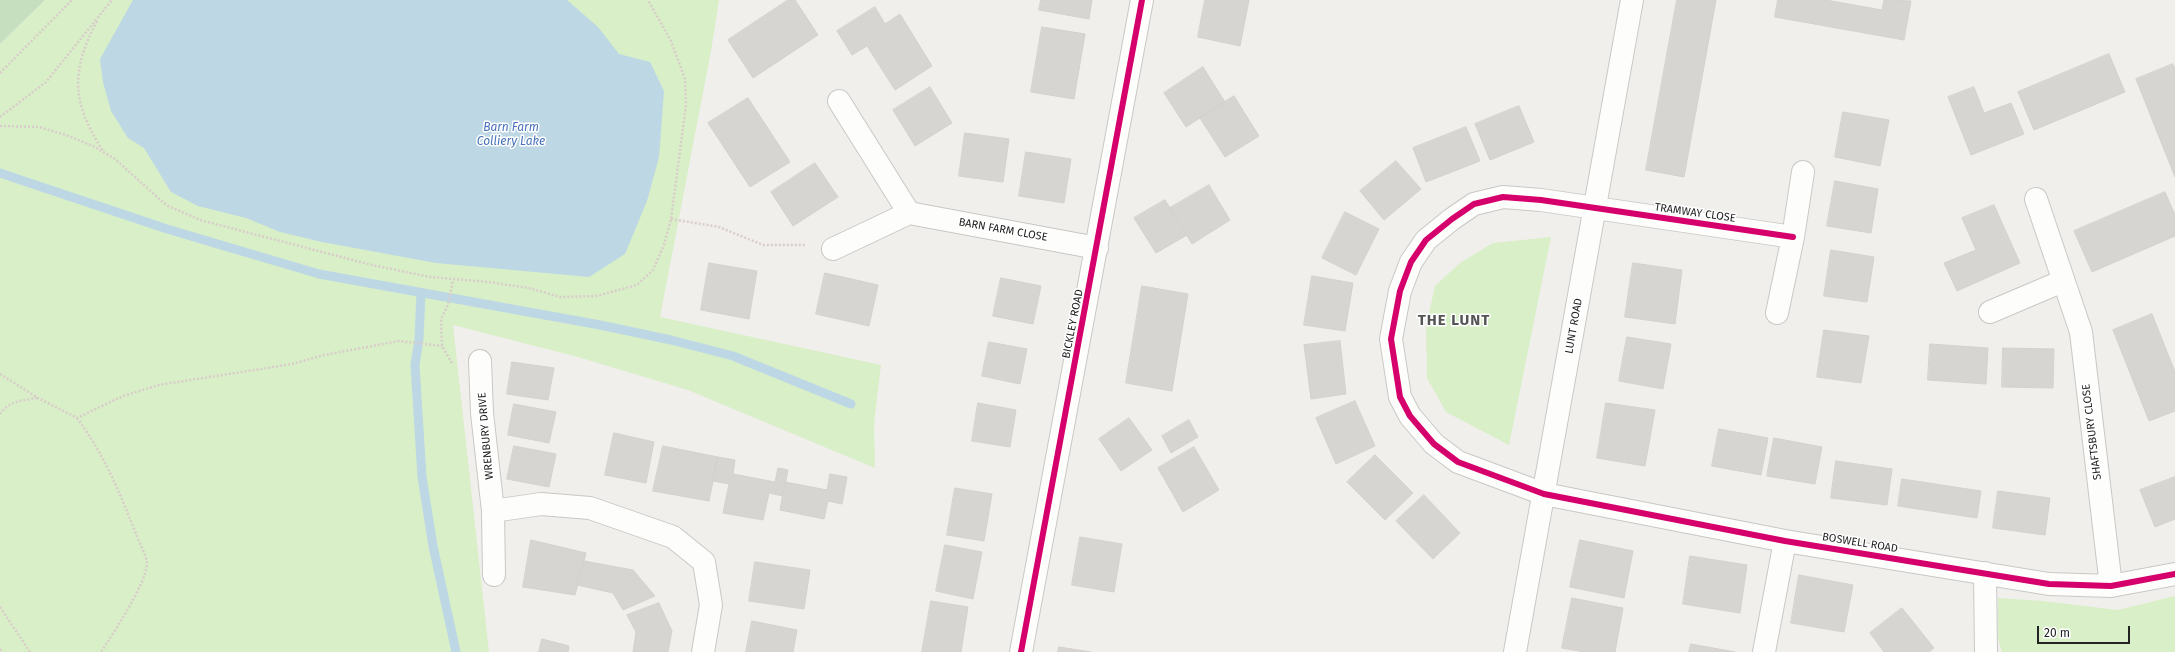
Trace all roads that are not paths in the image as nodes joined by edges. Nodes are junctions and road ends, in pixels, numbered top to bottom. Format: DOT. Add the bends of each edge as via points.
graph roads {
  1 [pos="1142,0"];
  2 [pos="1632,0"];
  3 [pos="839,101"];
  4 [pos="1803,172"];
  5 [pos="2036,199"];
  6 [pos="1595,209"];
  7 [pos="909,213"];
  8 [pos="1793,237"];
  9 [pos="1097,248"];
  10 [pos="833,249"];
  11 [pos="2063,280"];
  12 [pos="1777,312"];
  13 [pos="1990,312"];
  14 [pos="480,361"];
  15 [pos="1544,494"];
  16 [pos="493,511"];
  17 [pos="1785,541"];
  18 [pos="1985,573"];
  19 [pos="2175,574"];
  20 [pos="494,575"];
  21 [pos="2111,586"];
  22 [pos="703,652"];
  23 [pos="1021,652"];
  24 [pos="1516,652"];
  25 [pos="1764,652"];
  26 [pos="1986,652"];
  1 -- 9 [label="street, BICKLEY ROAD"];
  2 -- 6 [label="street, LUNT ROAD"];
  3 -- 7 [label="street"];
  4 -- 8 [label="street"];
  5 -- 11 [label="street, SHAFTSBURY CLOSE"];
  6 -- 8 [label="street, TRAMWAY CLOSE"];
  6 -- 15 [label="street, LUNT ROAD"];
  6 -- 15 [label="street, TRAMWAY CLOSE" via="1503,197 1474,204 1426,240 1411,262 1400,291 1391,338 1400,397 1410,416 1434,444 1458,462"];
  7 -- 9 [label="street, BARN FARM CLOSE"];
  7 -- 10 [label="street"];
  8 -- 12 [label="street"];
  9 -- 23 [label="street, BICKLEY ROAD"];
  11 -- 13 [label="street"];
  11 -- 21 [label="street, SHAFTSBURY CLOSE" via="2080,332"];
  14 -- 16 [label="street, WRENBURY DRIVE" via="482,413"];
  15 -- 17 [label="street, BOSWELL ROAD"];
  15 -- 24 [label="street, LUNT ROAD"];
  16 -- 20 [label="street, WRENBURY DRIVE"];
  16 -- 22 [label="street" via="541,504 590,508 674,537 704,562 711,605"];
  17 -- 18 [label="street, BOSWELL ROAD"];
  17 -- 25 [label="street"];
  18 -- 21 [label="street, BOSWELL ROAD" via="2049,584"];
  18 -- 26 [label="street"];
  19 -- 21 [label="street, BOSWELL ROAD"];
}
